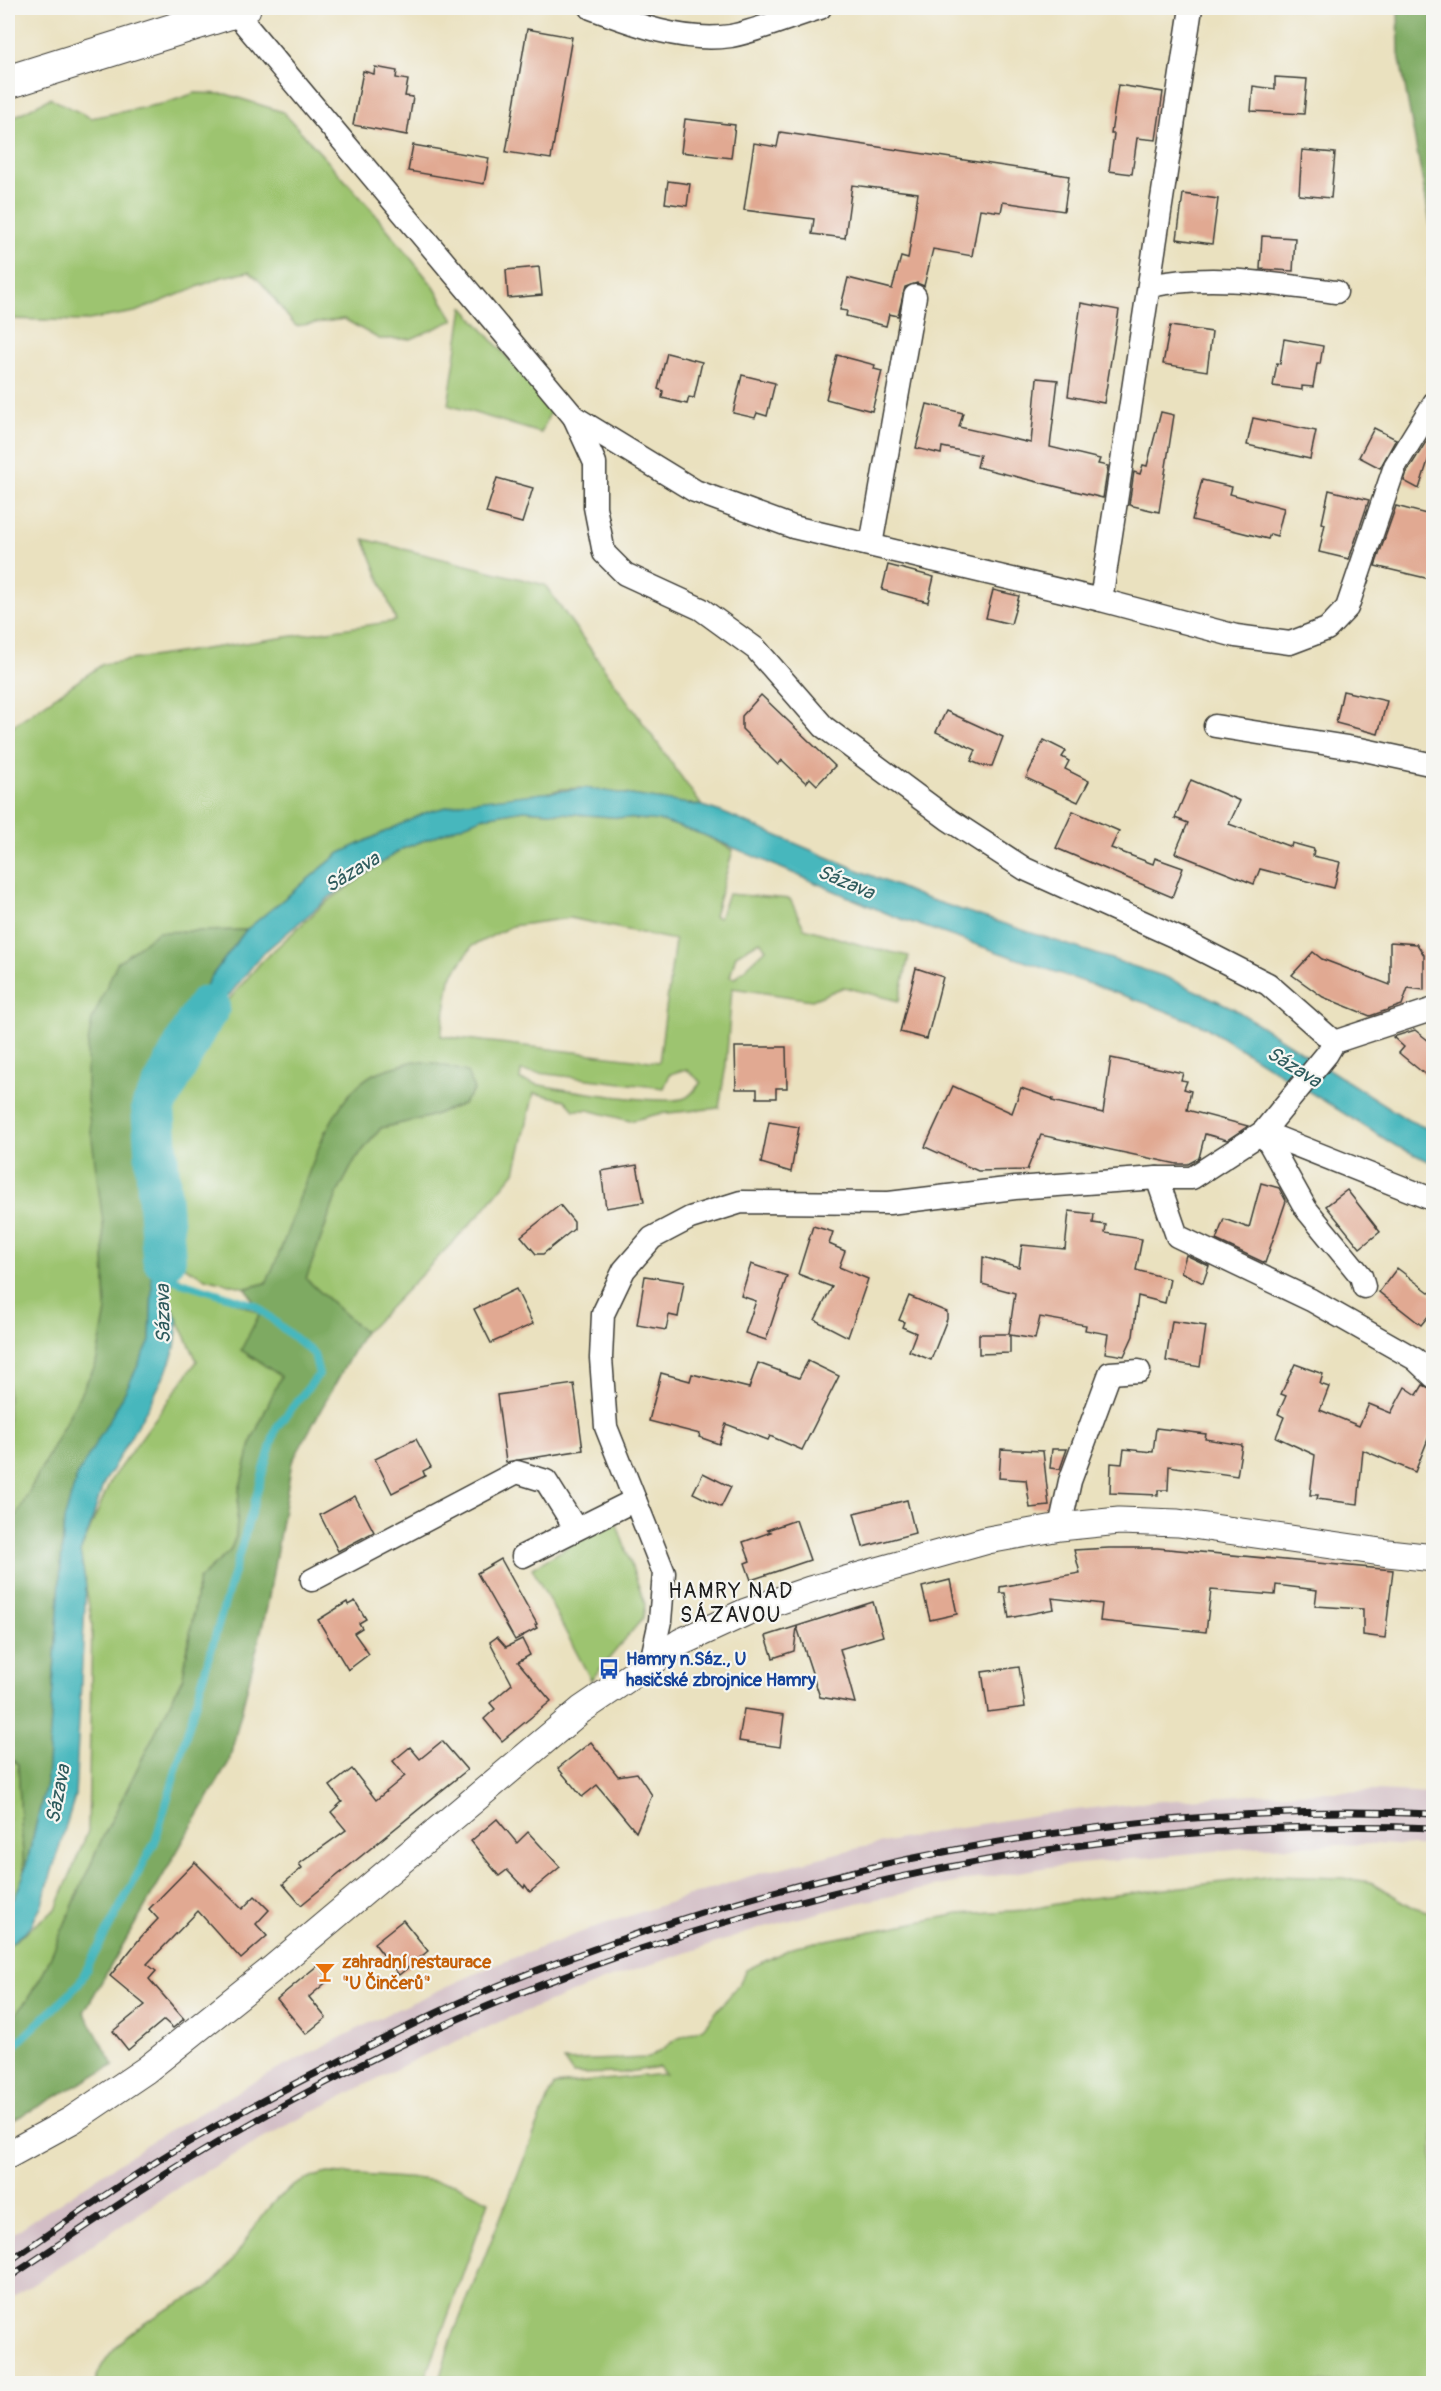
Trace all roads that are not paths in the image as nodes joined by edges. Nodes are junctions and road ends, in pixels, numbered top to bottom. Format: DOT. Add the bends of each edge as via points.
graph roads {
  1 [pos="591,8"];
  2 [pos="820,8"];
  3 [pos="1191,8"];
  4 [pos="239,9"];
  5 [pos="8,82"];
  6 [pos="1150,286"];
  7 [pos="1336,292"];
  8 [pos="915,296"];
  9 [pos="1434,403"];
  10 [pos="574,417"];
  11 [pos="871,545"];
  12 [pos="1101,600"];
  13 [pos="1215,726"];
  14 [pos="1434,765"];
  15 [pos="1434,1009"];
  16 [pos="1331,1048"];
  17 [pos="1263,1132"];
  18 [pos="1157,1178"];
  19 [pos="1434,1200"];
  20 [pos="1364,1287"];
  21 [pos="1139,1371"];
  22 [pos="1434,1377"];
  23 [pos="635,1500"];
  24 [pos="1060,1527"];
  25 [pos="576,1529"];
  26 [pos="523,1556"];
  27 [pos="1434,1558"];
  28 [pos="312,1580"];
  29 [pos="651,1662"];
  30 [pos="8,2155"];
  1 -- 2 [label="street" via="695,38 732,36"];
  3 -- 6 [label="street"];
  4 -- 5 [label="main road"];
  4 -- 10 [label="street"];
  6 -- 7 [label="street" via="1174,281 1255,281"];
  6 -- 12 [label="street"];
  8 -- 11 [label="street"];
  9 -- 12 [label="street" via="1395,466 1347,608 1327,629 1290,643 1236,636"];
  10 -- 11 [label="street" via="695,490 793,527"];
  10 -- 16 [label="street" via="595,463 595,507 604,553 625,574 701,609 756,649 824,727 948,819 1025,869 1178,938 1268,984"];
  11 -- 12 [label="street"];
  13 -- 14 [label="street"];
  15 -- 16 [label="street"];
  16 -- 17 [label="street"];
  17 -- 18 [label="street" via="1192,1178"];
  17 -- 19 [label="street"];
  17 -- 20 [label="street" via="1306,1209 1361,1276"];
  18 -- 22 [label="street" via="1177,1236 1311,1300 1415,1359"];
  18 -- 23 [label="street" via="1015,1188 889,1203 741,1202 690,1218 652,1238 624,1270 603,1314 601,1358 606,1427"];
  21 -- 24 [label="street" via="1110,1373 1070,1481"];
  23 -- 25 [label="street"];
  23 -- 29 [label="street" via="664,1573"];
  24 -- 27 [label="street" via="1119,1521 1178,1523"];
  24 -- 29 [label="street" via="988,1540 810,1590 746,1612 681,1642"];
  25 -- 26 [label="street"];
  25 -- 28 [label="street" via="546,1481 517,1472"];
  29 -- 30 [label="street" via="580,1710 146,2070 72,2120"];
}
